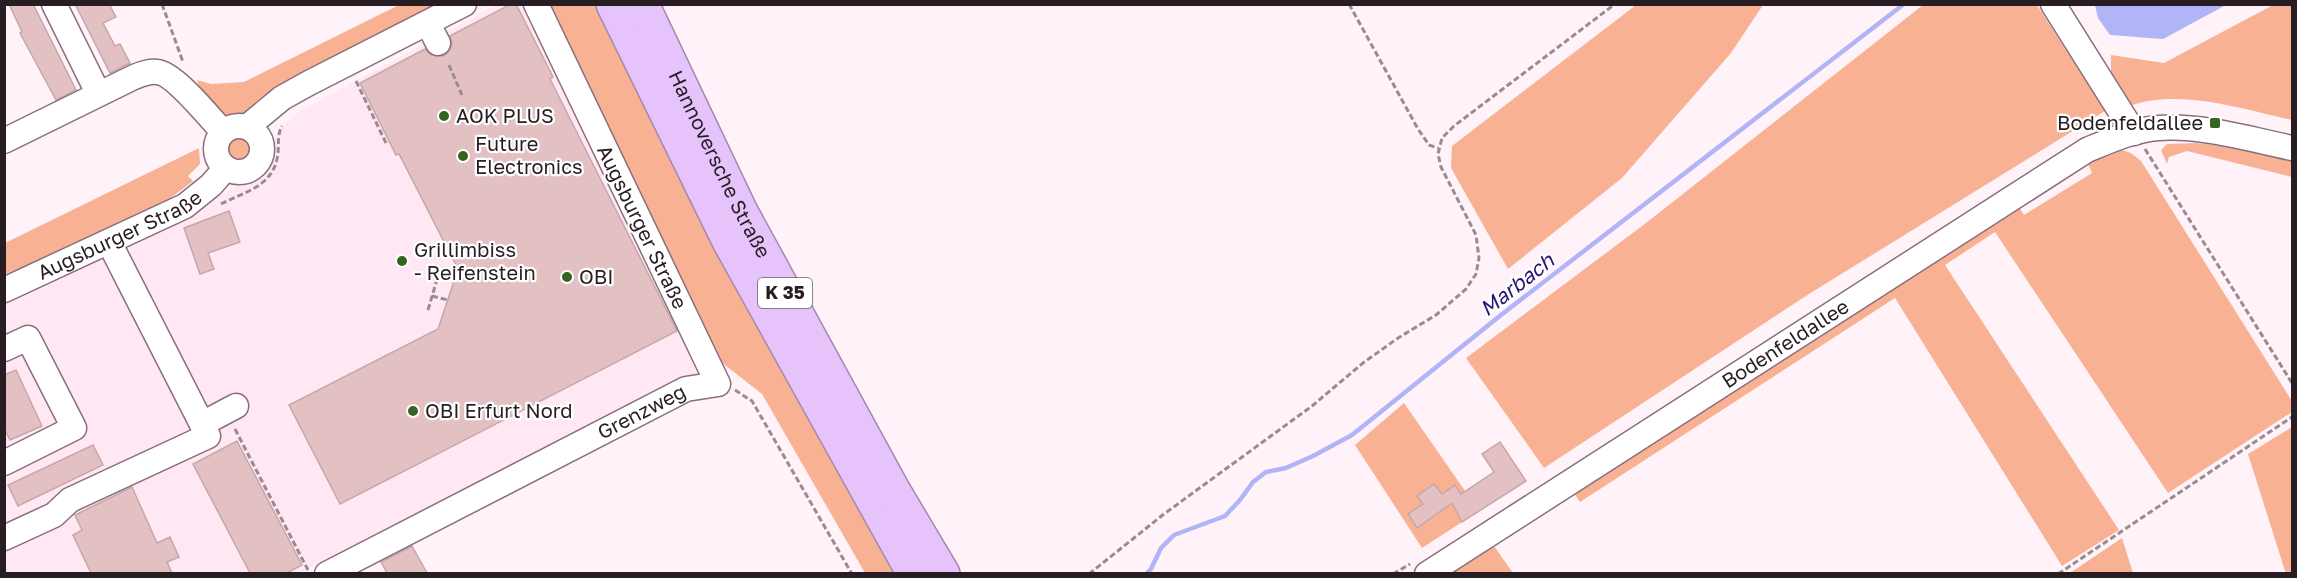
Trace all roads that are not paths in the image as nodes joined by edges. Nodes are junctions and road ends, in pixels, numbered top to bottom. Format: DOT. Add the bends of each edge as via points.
graph roads {
  1 [pos="54,4"];
  2 [pos="464,4"];
  3 [pos="536,4"];
  4 [pos="613,4"];
  5 [pos="642,4"];
  6 [pos="2053,4"];
  7 [pos="98,93"];
  8 [pos="247,127"];
  9 [pos="223,132"];
  10 [pos="2134,133"];
  11 [pos="4,141"];
  12 [pos="2292,148"];
  13 [pos="226,168"];
  14 [pos="109,243"];
  15 [pos="4,290"];
  16 [pos="4,349"];
  17 [pos="718,384"];
  18 [pos="231,409"];
  19 [pos="202,424"];
  20 [pos="4,463"];
  21 [pos="4,538"];
  22 [pos="362,566"];
  23 [pos="327,573"];
  24 [pos="914,573"];
  25 [pos="943,573"];
  26 [pos="1427,573"];
  1 -- 7 [label="street"];
  2 -- 8 [label="street" via="433,33 300,88"];
  3 -- 17 [label="street, Augsburger Straße"];
  4 -- 24 [label="highway, Hannoversche Straße / K 35" via="729,241"];
  5 -- 25 [label="highway, Hannoversche Straße / K 35" via="741,212 893,490"];
  6 -- 10 [label="street"];
  7 -- 9 [label="street" via="134,77 159,72 187,93"];
  7 -- 11 [label="street"];
  8 -- 9 [label="street" via="234,126"];
  8 -- 13 [label="street" via="258,136 261,157 245,171"];
  9 -- 13 [label="street" via="216,150"];
  10 -- 12 [label="street, Bodenfeldallee" via="2185,128"];
  10 -- 26 [label="street, Bodenfeldallee" via="2087,150"];
  13 -- 14 [label="street, Augsburger Straße" via="185,206"];
  14 -- 15 [label="street, Augsburger Straße"];
  14 -- 19 [label="street"];
  16 -- 20 [label="street" via="28,338 74,428"];
  17 -- 22 [label="street, Grenzweg" via="686,389"];
  18 -- 19 [label="street"];
  19 -- 21 [label="street" via="208,436 70,500 54,515"];
  22 -- 23 [label="street, Grenzweg"];
}
